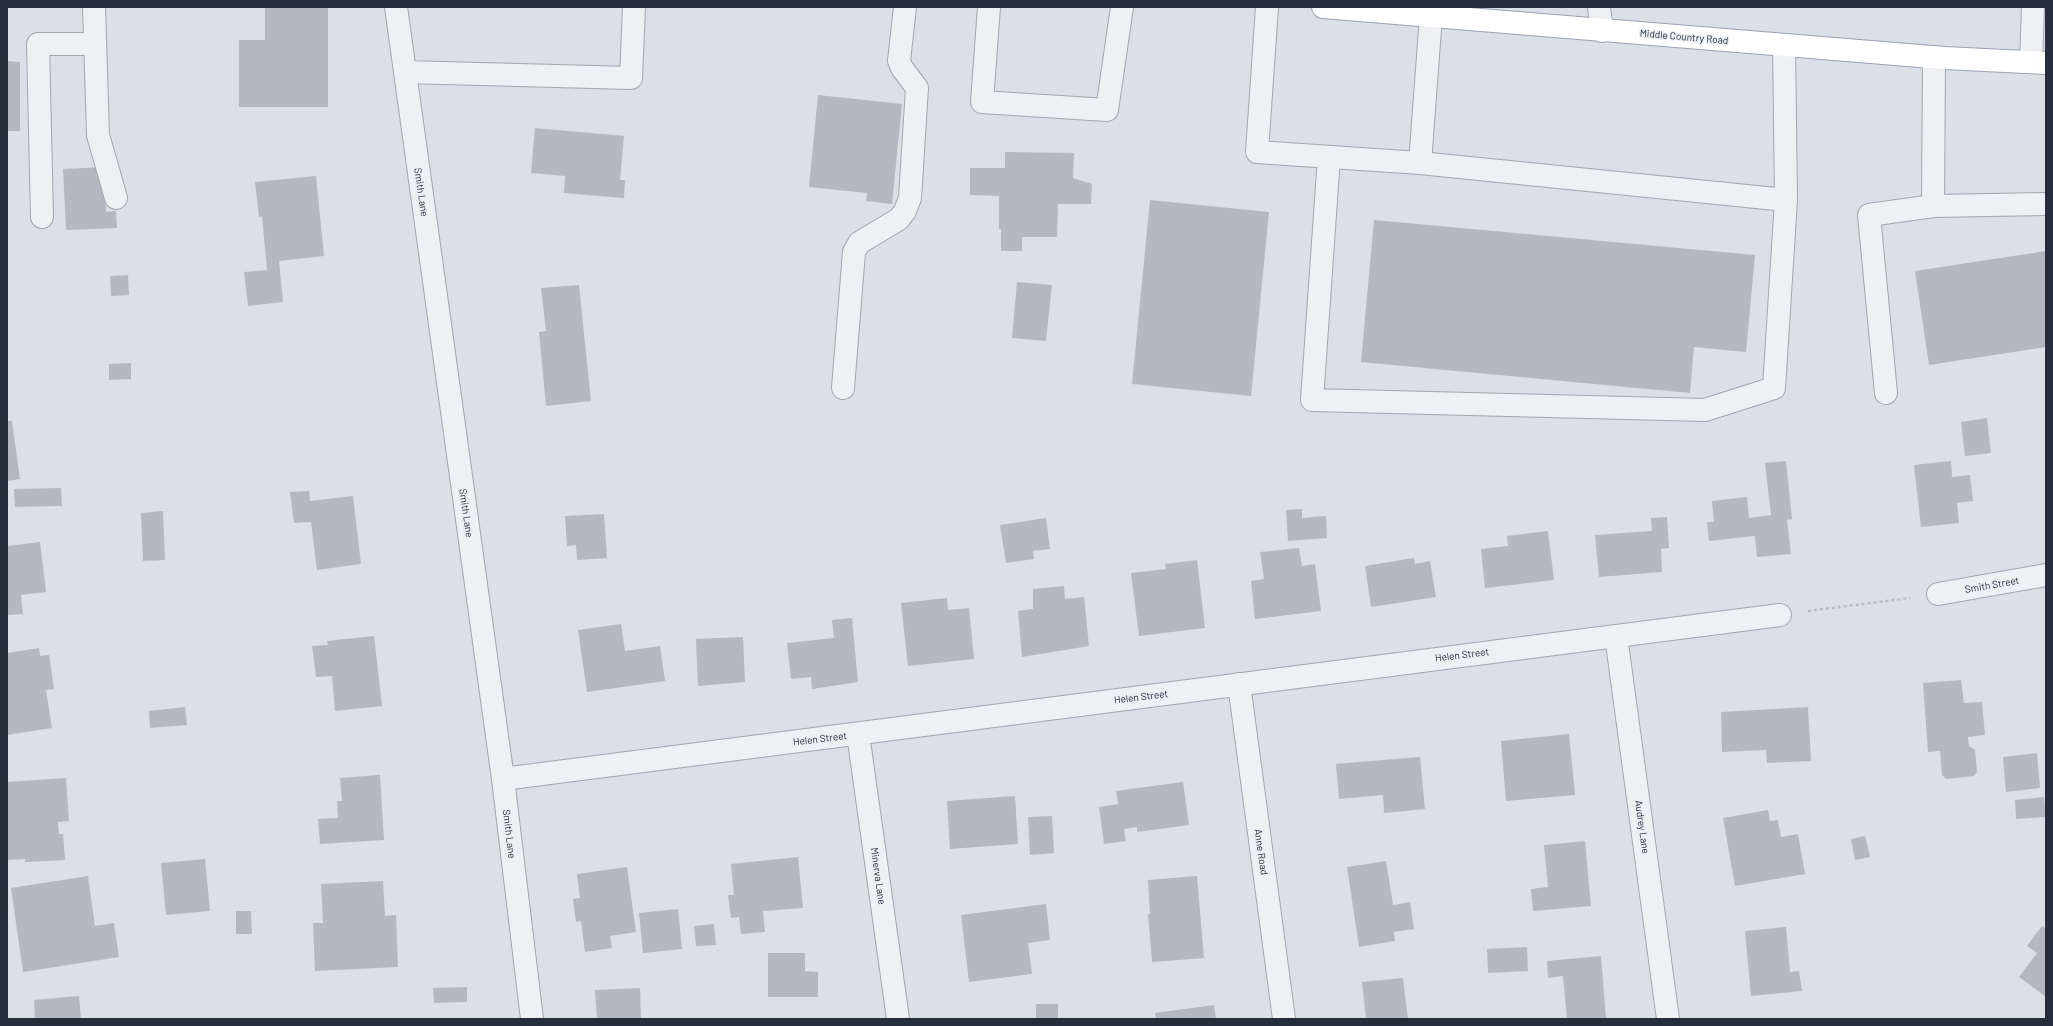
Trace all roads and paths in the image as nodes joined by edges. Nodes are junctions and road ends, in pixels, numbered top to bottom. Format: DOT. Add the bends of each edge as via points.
graph roads {
  1 [pos="94,7"];
  2 [pos="396,7"];
  3 [pos="634,7"];
  4 [pos="905,7"];
  5 [pos="988,7"];
  6 [pos="1122,7"];
  7 [pos="1267,7"];
  8 [pos="1599,7"];
  9 [pos="2033,7"];
  10 [pos="1336,8"];
  11 [pos="1431,16"];
  12 [pos="1602,31"];
  13 [pos="95,44"];
  14 [pos="1784,45"];
  15 [pos="1934,57"];
  16 [pos="2038,63"];
  17 [pos="405,72"];
  18 [pos="1329,157"];
  19 [pos="1420,163"];
  20 [pos="116,198"];
  21 [pos="1786,200"];
  22 [pos="2046,204"];
  23 [pos="1933,206"];
  24 [pos="42,217"];
  25 [pos="843,388"];
  26 [pos="1886,393"];
  27 [pos="2046,576"];
  28 [pos="1938,594"];
  29 [pos="1780,615"];
  30 [pos="1616,636"];
  31 [pos="1239,684"];
  32 [pos="858,734"];
  33 [pos="502,779"];
  34 [pos="532,1019"];
  35 [pos="898,1019"];
  36 [pos="1284,1019"];
  37 [pos="1668,1019"];
  1 -- 13 [label="street"];
  2 -- 17 [label="street, Smith Lane"];
  3 -- 17 [label="street" via="631,78"];
  4 -- 25 [label="street" via="899,60 917,88 910,198 899,219 859,243 854,252"];
  5 -- 6 [label="street" via="982,102 1108,110"];
  7 -- 18 [label="street" via="1257,152"];
  8 -- 12 [label="street"];
  9 -- 16 [label="street"];
  10 -- 11 [label="main road, Middle Country Road"];
  11 -- 12 [label="main road, Middle Country Road"];
  11 -- 19 [label="street"];
  12 -- 14 [label="main road, Middle Country Road"];
  13 -- 20 [label="street" via="98,135"];
  13 -- 24 [label="street" via="38,44"];
  14 -- 15 [label="main road, Middle Country Road"];
  14 -- 21 [label="street"];
  15 -- 16 [label="main road, Middle Country Road"];
  15 -- 23 [label="street"];
  17 -- 33 [label="street, Smith Lane"];
  18 -- 19 [label="street"];
  18 -- 21 [label="street" via="1312,400 1705,410 1774,388"];
  19 -- 21 [label="street"];
  22 -- 23 [label="street"];
  23 -- 26 [label="street" via="1869,215"];
  27 -- 28 [label="street, Smith Street"];
  28 -- 29 [label="path"];
  29 -- 30 [label="street, Helen Street"];
  30 -- 31 [label="street, Helen Street"];
  30 -- 37 [label="street, Audrey Lane"];
  31 -- 32 [label="street, Helen Street"];
  31 -- 36 [label="street, Anne Road"];
  32 -- 33 [label="street, Helen Street"];
  32 -- 35 [label="street, Minerva Lane"];
  33 -- 34 [label="street, Smith Lane"];
}
